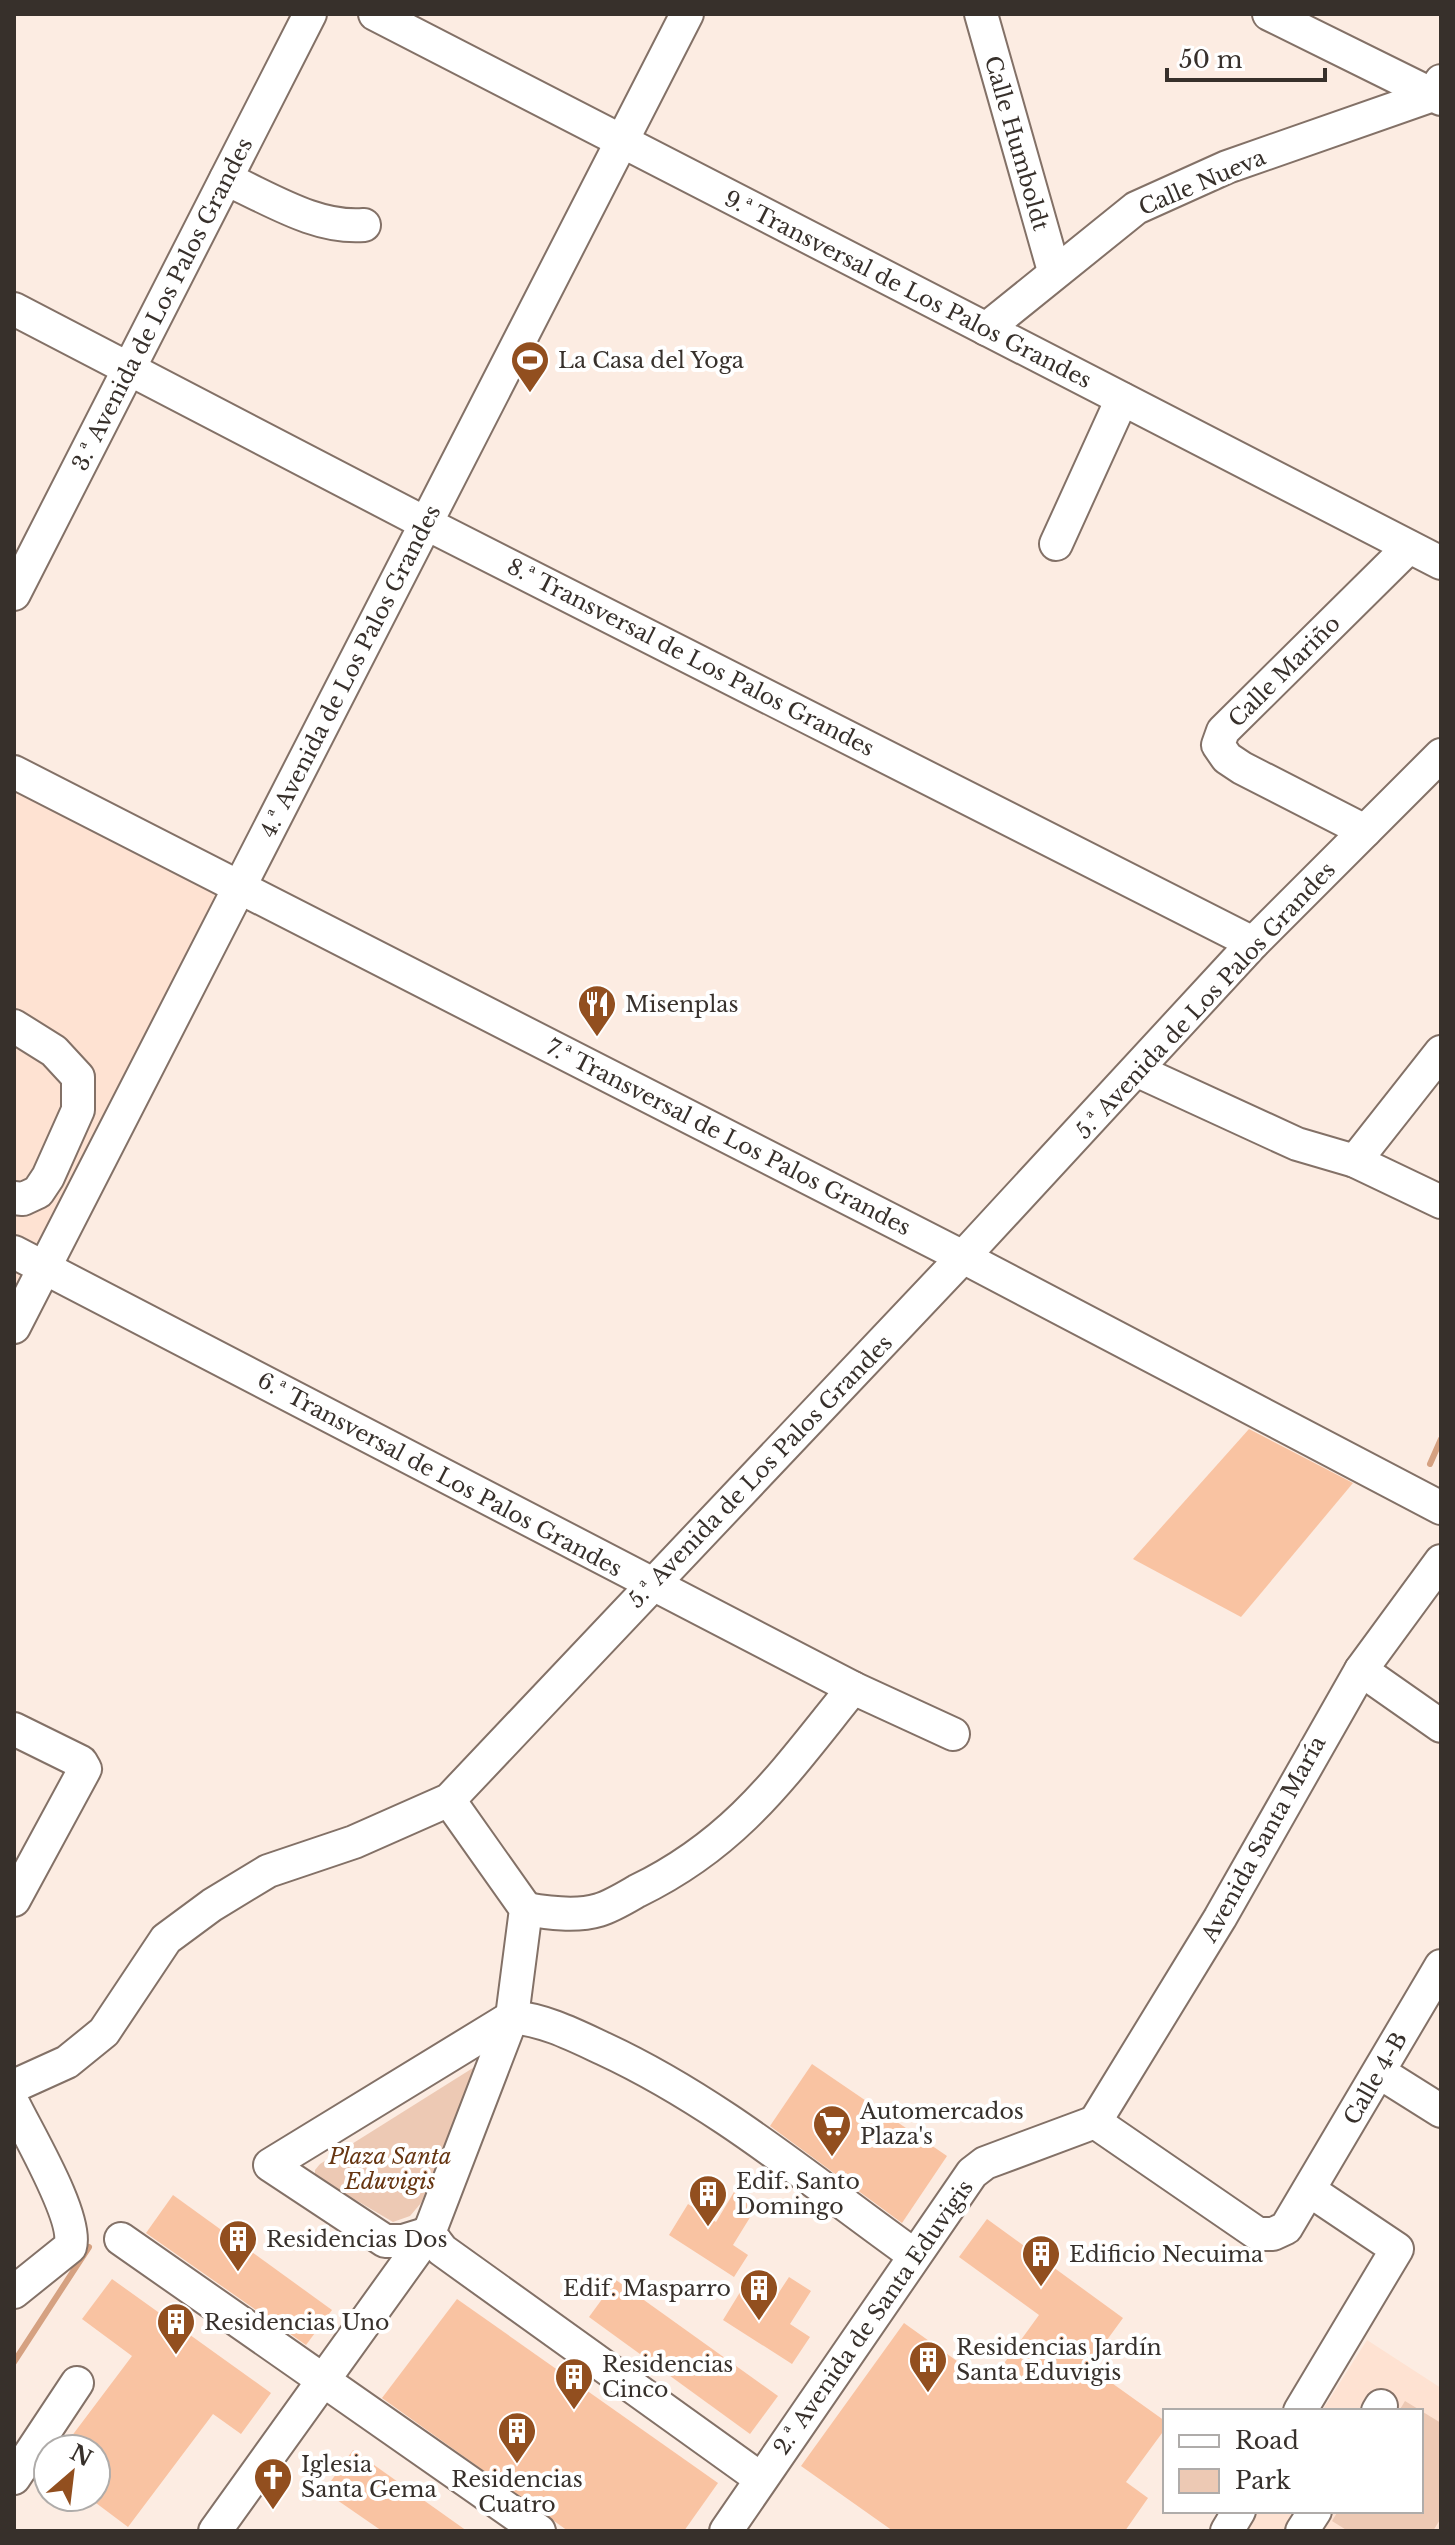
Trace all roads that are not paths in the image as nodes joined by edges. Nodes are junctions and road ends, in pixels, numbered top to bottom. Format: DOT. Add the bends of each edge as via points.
graph roads {
  1 [pos="310,14"];
  2 [pos="375,14"];
  3 [pos="687,14"];
  4 [pos="981,14"];
  5 [pos="1269,14"];
  6 [pos="1438,92"];
  7 [pos="623,142"];
  8 [pos="226,179"];
  9 [pos="364,225"];
  10 [pos="1054,271"];
  11 [pos="14,309"];
  12 [pos="986,329"];
  13 [pos="129,371"];
  14 [pos="1122,399"];
  15 [pos="425,523"];
  16 [pos="1056,544"];
  17 [pos="1409,547"];
  18 [pos="1441,563"];
  19 [pos="14,594"];
  20 [pos="1441,755"];
  21 [pos="14,772"];
  22 [pos="1430,784"];
  23 [pos="1365,831"];
  24 [pos="240,887"];
  25 [pos="1253,943"];
  26 [pos="14,1026"];
  27 [pos="1441,1052"];
  28 [pos="1138,1071"];
  29 [pos="1355,1161"];
  30 [pos="14,1198"];
  31 [pos="1441,1202"];
  32 [pos="14,1252"];
  33 [pos="963,1257"];
  34 [pos="44,1266"];
  35 [pos="14,1327"];
  36 [pos="1441,1508"];
  37 [pos="1441,1561"];
  38 [pos="652,1585"];
  39 [pos="1361,1670"];
  40 [pos="853,1688"];
  41 [pos="1441,1726"];
  42 [pos="14,1729"];
  43 [pos="953,1734"];
  44 [pos="449,1800"];
  45 [pos="14,1900"];
  46 [pos="526,1909"];
  47 [pos="1441,1966"];
  48 [pos="512,2017"];
  49 [pos="1379,2072"];
  50 [pos="14,2086"];
  51 [pos="14,2105"];
  52 [pos="1441,2111"];
  53 [pos="1095,2122"];
  54 [pos="1309,2190"];
  55 [pos="429,2233"];
  56 [pos="121,2239"];
  57 [pos="914,2255"];
  58 [pos="14,2292"];
  59 [pos="323,2379"];
  60 [pos="77,2383"];
  61 [pos="1301,2409"];
  62 [pos="14,2478"];
  63 [pos="761,2479"];
  64 [pos="1238,2513"];
  65 [pos="1314,2513"];
  66 [pos="215,2531"];
  67 [pos="539,2531"];
  68 [pos="726,2531"];
  69 [pos="1227,2531"];
  70 [pos="1302,2531"];
  1 -- 8 [label="street, 3.ª Avenida de Los Palos Grandes"];
  2 -- 7 [label="street, 9.ª Transversal de Los Palos Grandes"];
  3 -- 7 [label="street, 4.ª Avenida de Los Palos Grandes"];
  4 -- 10 [label="street, Calle Humboldt"];
  5 -- 6 [label="street"];
  6 -- 10 [label="street, Calle Nueva" via="1227,167 1136,208"];
  7 -- 12 [label="street, 9.ª Transversal de Los Palos Grandes"];
  7 -- 15 [label="street, 4.ª Avenida de Los Palos Grandes"];
  8 -- 9 [label="street" via="323,222"];
  8 -- 13 [label="street, 3.ª Avenida de Los Palos Grandes"];
  10 -- 12 [label="street, Calle Nueva"];
  11 -- 13 [label="street, 8.ª Transversal de Los Palos Grandes"];
  12 -- 14 [label="street, 9.ª Transversal de Los Palos Grandes"];
  13 -- 15 [label="street, 8.ª Transversal de Los Palos Grandes"];
  13 -- 19 [label="street, 3.ª Avenida de Los Palos Grandes"];
  14 -- 16 [label="street"];
  14 -- 17 [label="street, 9.ª Transversal de Los Palos Grandes"];
  15 -- 24 [label="street, 4.ª Avenida de Los Palos Grandes"];
  15 -- 25 [label="street, 8.ª Transversal de Los Palos Grandes"];
  17 -- 18 [label="street, 9.ª Transversal de Los Palos Grandes"];
  17 -- 23 [label="street, Calle Mariño" via="1223,731 1218,745 1242,768"];
  20 -- 22 [label="street, 5.ª Avenida de Los Palos Grandes"];
  21 -- 24 [label="street, 7.ª Transversal de Los Palos Grandes"];
  22 -- 23 [label="street, 5.ª Avenida de Los Palos Grandes"];
  23 -- 25 [label="street, 5.ª Avenida de Los Palos Grandes"];
  24 -- 33 [label="street, 7.ª Transversal de Los Palos Grandes"];
  24 -- 34 [label="street, 4.ª Avenida de Los Palos Grandes"];
  25 -- 28 [label="street, 5.ª Avenida de Los Palos Grandes"];
  26 -- 30 [label="street" via="68,1063 78,1077 78,1110 38,1192"];
  27 -- 29 [label="street"];
  28 -- 29 [label="street" via="1297,1144"];
  28 -- 33 [label="street, 5.ª Avenida de Los Palos Grandes"];
  29 -- 31 [label="street"];
  32 -- 34 [label="street, 6.ª Transversal de Los Palos Grandes"];
  33 -- 36 [label="street, 7.ª Transversal de Los Palos Grandes"];
  33 -- 38 [label="street, 5.ª Avenida de Los Palos Grandes"];
  34 -- 35 [label="street, 4.ª Avenida de Los Palos Grandes"];
  34 -- 38 [label="street, 6.ª Transversal de Los Palos Grandes"];
  37 -- 39 [label="street, Avenida Santa María"];
  38 -- 40 [label="street, 6.ª Transversal de Los Palos Grandes"];
  38 -- 44 [label="street, 5.ª Avenida de Los Palos Grandes"];
  39 -- 41 [label="street"];
  39 -- 53 [label="street, Avenida Santa María" via="1220,1918"];
  40 -- 43 [label="street, 6.ª Transversal de Los Palos Grandes"];
  40 -- 46 [label="street" via="756,1808 666,1877 597,1911 553,1914"];
  42 -- 45 [label="street" via="81,1762 85,1769"];
  44 -- 46 [label="street"];
  44 -- 50 [label="street, 5.ª Avenida de Los Palos Grandes" via="354,1842 268,1871 212,1905 166,1939 104,2032 67,2062"];
  46 -- 48 [label="street"];
  47 -- 49 [label="street, Calle 4-B"];
  48 -- 55 [label="street"];
  48 -- 55 [label="street" via="270,2165 385,2241"];
  48 -- 57 [label="street" via="534,2019 636,2064 726,2117"];
  49 -- 52 [label="street"];
  49 -- 54 [label="street, Calle 4-B"];
  51 -- 58 [label="street" via="67,2216 73,2240"];
  53 -- 54 [label="street, Calle 4-B" via="1258,2234 1286,2228"];
  53 -- 57 [label="street, 2.ª Avenida de Santa Eduvigis" via="985,2163 957,2192"];
  54 -- 61 [label="street" via="1397,2249"];
  55 -- 59 [label="street"];
  55 -- 63 [label="street" via="442,2250"];
  56 -- 59 [label="street"];
  57 -- 63 [label="street, 2.ª Avenida de Santa Eduvigis"];
  59 -- 66 [label="street"];
  59 -- 67 [label="street"];
  60 -- 62 [label="street"];
  63 -- 68 [label="street, 2.ª Avenida de Santa Eduvigis"];
  64 -- 69 [label="street"];
  65 -- 70 [label="street"];
}
